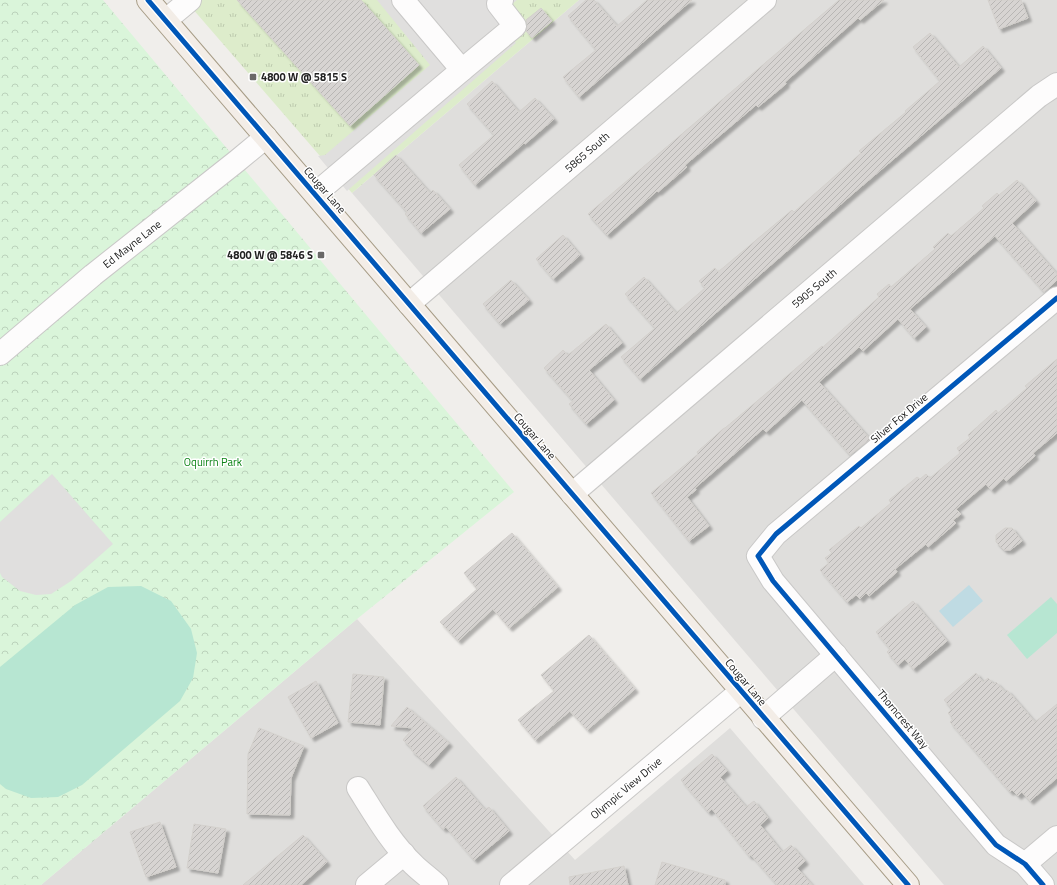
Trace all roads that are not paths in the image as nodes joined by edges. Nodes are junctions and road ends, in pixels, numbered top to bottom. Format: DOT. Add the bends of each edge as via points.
graph roads {
  1 [pos="148,0"];
  2 [pos="190,0"];
  3 [pos="403,0"];
  4 [pos="765,0"];
  5 [pos="498,1"];
  6 [pos="166,20"];
  7 [pos="462,70"];
  8 [pos="1057,84"];
  9 [pos="266,137"];
  10 [pos="315,194"];
  11 [pos="1057,298"];
  12 [pos="409,304"];
  13 [pos="0,354"];
  14 [pos="572,494"];
  15 [pos="758,556"];
  16 [pos="836,655"];
  17 [pos="741,691"];
  18 [pos="763,718"];
  19 [pos="358,788"];
  20 [pos="1057,837"];
  21 [pos="404,854"];
  22 [pos="1025,864"];
  23 [pos="367,885"];
  24 [pos="437,885"];
  25 [pos="511,885"];
  26 [pos="908,885"];
  27 [pos="1043,885"];
  1 -- 6 [label="main road, Cougar Lane"];
  2 -- 6 [label="street"];
  3 -- 7 [label="street"];
  4 -- 12 [label="street, 5865 South"];
  5 -- 7 [label="street" via="515,26"];
  6 -- 9 [label="main road, Cougar Lane"];
  7 -- 10 [label="street"];
  8 -- 14 [label="street, 5905 South" via="1039,96"];
  9 -- 10 [label="main road, Cougar Lane"];
  9 -- 13 [label="street, Ed Mayne Lane" via="93,275"];
  10 -- 12 [label="main road, Cougar Lane"];
  11 -- 15 [label="street, Silver Fox Drive" via="776,534"];
  12 -- 14 [label="main road, Cougar Lane"];
  14 -- 17 [label="main road, Cougar Lane"];
  15 -- 16 [label="street, Thorncrest Way" via="773,581"];
  16 -- 18 [label="street"];
  16 -- 22 [label="street, Thorncrest Way" via="996,845"];
  17 -- 18 [label="main road, Cougar Lane"];
  17 -- 25 [label="street, Olympic View Drive"];
  18 -- 26 [label="main road, Cougar Lane"];
  19 -- 21 [label="street" via="383,828"];
  20 -- 22 [label="street"];
  21 -- 23 [label="street"];
  21 -- 24 [label="street"];
  22 -- 27 [label="street, Thorncrest Way"];
}
